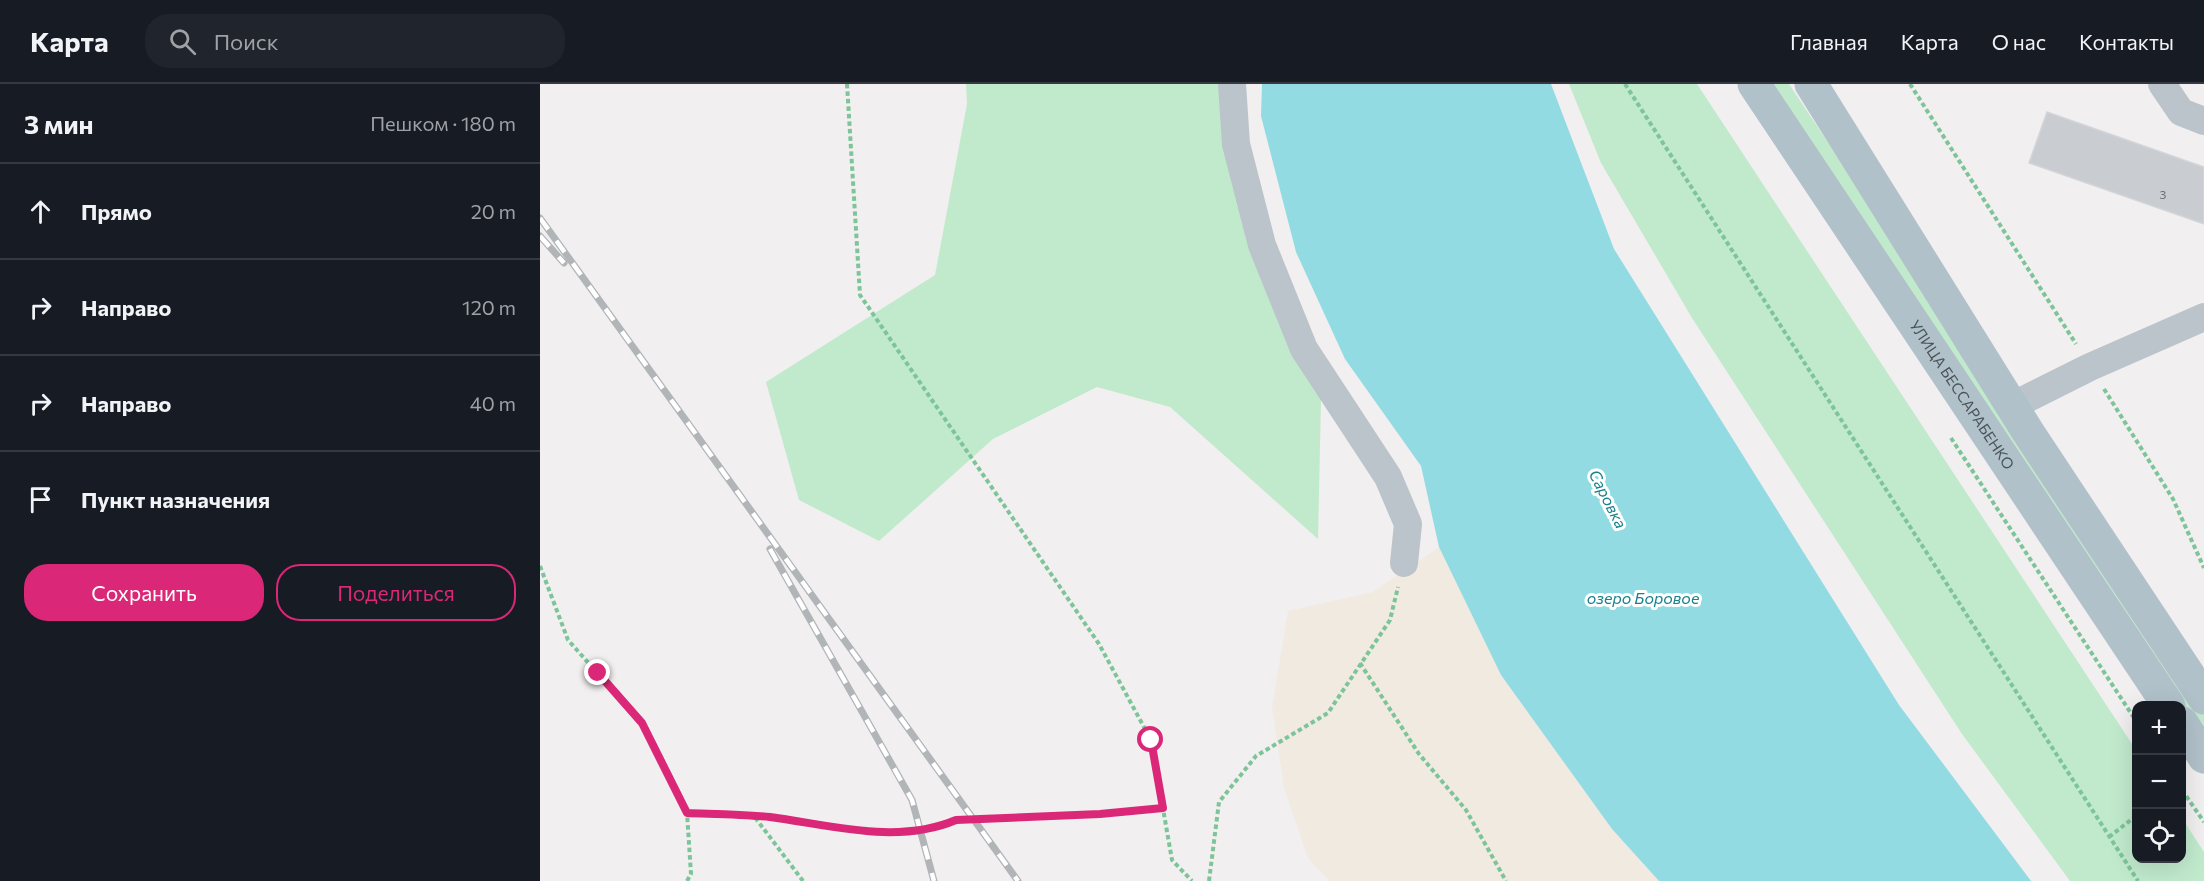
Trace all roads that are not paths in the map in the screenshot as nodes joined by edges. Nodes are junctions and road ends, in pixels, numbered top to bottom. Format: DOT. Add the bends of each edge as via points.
graph roads {
  1 [pos="1232,84"];
  2 [pos="1754,84"];
  3 [pos="1811,84"];
  4 [pos="2162,84"];
  5 [pos="2204,121"];
  6 [pos="2204,317"];
  7 [pos="2012,406"];
  8 [pos="1404,563"];
  9 [pos="2204,698"];
  10 [pos="2166,701"];
  11 [pos="2186,730"];
  12 [pos="2204,757"];
  1 -- 8 [label="lane" via="1236,144 1262,245 1304,349 1388,477 1408,524"];
  2 -- 10 [label="main road, УЛИЦА БЕССАРАБЕНКО"];
  3 -- 7 [label="main road"];
  4 -- 5 [label="lane" via="2181,112"];
  6 -- 7 [label="lane"];
  7 -- 9 [label="main road"];
  11 -- 12 [label="main road"];
}
